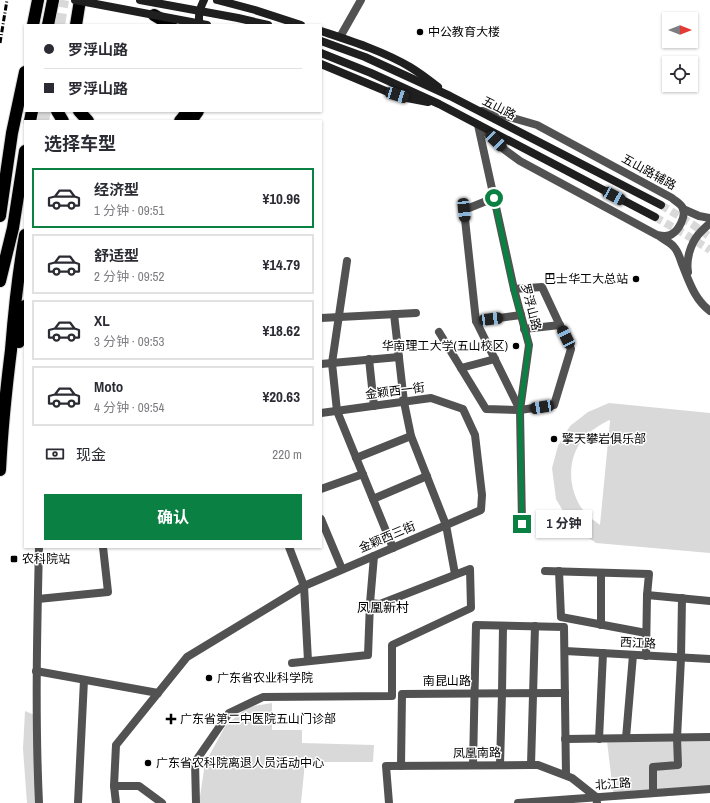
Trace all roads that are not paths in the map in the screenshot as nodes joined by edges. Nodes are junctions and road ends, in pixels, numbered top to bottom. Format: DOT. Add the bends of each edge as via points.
graph roads {
  1 [pos="38,0"];
  2 [pos="53,0"];
  3 [pos="76,0"];
  4 [pos="80,0"];
  5 [pos="140,0"];
  6 [pos="204,0"];
  7 [pos="217,0"];
  8 [pos="361,0"];
  9 [pos="154,15"];
  10 [pos="34,24"];
  11 [pos="48,24"];
  12 [pos="76,24"];
  13 [pos="169,24"];
  14 [pos="200,24"];
  15 [pos="202,24"];
  16 [pos="264,24"];
  17 [pos="298,24"];
  18 [pos="322,31"];
  19 [pos="340,38"];
  20 [pos="322,41"];
  21 [pos="322,53"];
  22 [pos="322,64"];
  23 [pos="24,77"];
  24 [pos="450,96"];
  25 [pos="439,104"];
  26 [pos="475,109"];
  27 [pos="80,112"];
  28 [pos="187,112"];
  29 [pos="87,120"];
  30 [pos="181,120"];
  31 [pos="478,124"];
  32 [pos="24,157"];
  33 [pos="494,198"];
  34 [pos="661,205"];
  35 [pos="683,209"];
  36 [pos="0,216"];
  37 [pos="655,217"];
  38 [pos="710,218"];
  39 [pos="710,223"];
  40 [pos="657,235"];
  41 [pos="24,241"];
  42 [pos="346,261"];
  43 [pos="0,280"];
  44 [pos="689,283"];
  45 [pos="514,288"];
  46 [pos="710,311"];
  47 [pos="24,312"];
  48 [pos="416,313"];
  49 [pos="394,314"];
  50 [pos="521,315"];
  51 [pos="339,317"];
  52 [pos="322,318"];
  53 [pos="476,321"];
  54 [pos="560,325"];
  55 [pos="524,329"];
  56 [pos="439,332"];
  57 [pos="399,357"];
  58 [pos="369,359"];
  59 [pos="495,359"];
  60 [pos="332,363"];
  61 [pos="322,364"];
  62 [pos="461,368"];
  63 [pos="404,402"];
  64 [pos="374,406"];
  65 [pos="520,410"];
  66 [pos="337,411"];
  67 [pos="322,413"];
  68 [pos="2,434"];
  69 [pos="411,436"];
  70 [pos="356,458"];
  71 [pos="0,470"];
  72 [pos="363,474"];
  73 [pos="427,476"];
  74 [pos="322,489"];
  75 [pos="373,500"];
  76 [pos="480,510"];
  77 [pos="322,521"];
  78 [pos="522,524"];
  79 [pos="446,525"];
  80 [pos="39,548"];
  81 [pos="103,548"];
  82 [pos="289,548"];
  83 [pos="392,548"];
  84 [pos="374,556"];
  85 [pos="342,569"];
  86 [pos="545,570"];
  87 [pos="559,571"];
  88 [pos="601,572"];
  89 [pos="455,574"];
  90 [pos="304,586"];
  91 [pos="646,595"];
  92 [pos="682,598"];
  93 [pos="38,599"];
  94 [pos="710,601"];
  95 [pos="370,603"];
  96 [pos="601,625"];
  97 [pos="503,626"];
  98 [pos="535,626"];
  99 [pos="646,634"];
  100 [pos="565,651"];
  101 [pos="603,653"];
  102 [pos="633,655"];
  103 [pos="646,656"];
  104 [pos="681,658"];
  105 [pos="710,659"];
  106 [pos="308,661"];
  107 [pos="292,663"];
  108 [pos="36,671"];
  109 [pos="84,680"];
  110 [pos="158,693"];
  111 [pos="474,693"];
  112 [pos="502,693"];
  113 [pos="533,693"];
  114 [pos="565,693"];
  115 [pos="710,737"];
  116 [pos="626,738"];
  117 [pos="677,738"];
  118 [pos="566,739"];
  119 [pos="599,739"];
  120 [pos="500,765"];
  121 [pos="531,765"];
  122 [pos="401,766"];
  123 [pos="473,766"];
  124 [pos="566,775"];
  125 [pos="114,786"];
  126 [pos="710,789"];
  127 [pos="653,793"];
  128 [pos="596,800"];
  129 [pos="555,802"];
  130 [pos="39,803"];
  131 [pos="78,803"];
  132 [pos="116,803"];
  133 [pos="162,803"];
  134 [pos="196,803"];
  135 [pos="389,803"];
  136 [pos="519,803"];
  1 -- 10 [label="highway"];
  2 -- 11 [label="highway"];
  3 -- 9 [label="main road, bridge"];
  4 -- 12 [label="highway"];
  5 -- 16 [label="main road, bridge"];
  6 -- 14 [label="main road" via="198,19"];
  7 -- 17 [label="main road"];
  8 -- 19 [label="street"];
  9 -- 13 [label="highway"];
  9 -- 15 [label="main road, bridge"];
  18 -- 19 [label="main road"];
  19 -- 24 [label="main road" via="377,51 409,67"];
  20 -- 24 [label="main road, 五山路" via="364,57"];
  21 -- 25 [label="main road, 五山路"];
  22 -- 25 [label="main road" via="388,92"];
  23 -- 36 [label="highway" via="12,134"];
  24 -- 26 [label="main road, 五山路"];
  25 -- 31 [label="main road, 五山路"];
  26 -- 34 [label="main road, 五山路"];
  26 -- 35 [label="street, 五山路辅路" via="537,125 672,198"];
  27 -- 29 [label="highway"];
  28 -- 30 [label="highway"];
  31 -- 33 [label="street, 罗浮山路"];
  31 -- 37 [label="main road, 五山路"];
  31 -- 40 [label="street" via="520,161"];
  32 -- 43 [label="highway" via="13,228"];
  33 -- 45 [label="street, 罗浮山路"];
  33 -- 53 [label="street" via="464,210"];
  35 -- 38 [label="street, 五山路辅路"];
  35 -- 40 [label="street" via="681,224 672,234"];
  39 -- 44 [label="street" via="698,235 690,249 687,266"];
  40 -- 44 [label="street" via="675,248"];
  41 -- 68 [label="highway"];
  42 -- 51 [label="street"];
  44 -- 46 [label="street" via="697,298"];
  45 -- 50 [label="street, 罗浮山路"];
  45 -- 54 [label="street" via="542,287"];
  47 -- 68 [label="highway"];
  48 -- 49 [label="street"];
  49 -- 51 [label="street"];
  49 -- 57 [label="street"];
  50 -- 53 [label="street"];
  50 -- 55 [label="street, 罗浮山路"];
  51 -- 52 [label="street"];
  51 -- 60 [label="street"];
  53 -- 59 [label="street"];
  54 -- 55 [label="street"];
  54 -- 65 [label="street" via="571,349 554,405"];
  55 -- 65 [label="street, 罗浮山路" via="529,345"];
  56 -- 62 [label="street"];
  57 -- 58 [label="street"];
  57 -- 63 [label="street"];
  58 -- 60 [label="street"];
  58 -- 64 [label="street"];
  59 -- 62 [label="street"];
  59 -- 65 [label="street"];
  60 -- 61 [label="street"];
  60 -- 66 [label="street"];
  62 -- 65 [label="street" via="486,409"];
  63 -- 64 [label="street, 金颖西一街"];
  63 -- 69 [label="street"];
  63 -- 76 [label="street, 金颖西一街" via="431,398 463,409 475,435 482,495"];
  64 -- 66 [label="street, 金颖西一街"];
  65 -- 78 [label="street, 罗浮山路"];
  66 -- 67 [label="street, 金颖西一街"];
  66 -- 70 [label="street"];
  68 -- 71 [label="highway"];
  69 -- 70 [label="street"];
  69 -- 73 [label="street"];
  70 -- 72 [label="street"];
  72 -- 74 [label="street"];
  72 -- 75 [label="street"];
  73 -- 75 [label="street"];
  73 -- 79 [label="street"];
  75 -- 83 [label="street"];
  76 -- 79 [label="street, 金颖西三街"];
  77 -- 85 [label="street"];
  79 -- 83 [label="street, 金颖西三街"];
  79 -- 89 [label="street"];
  80 -- 93 [label="street"];
  81 -- 93 [label="street" via="108,592"];
  82 -- 90 [label="street"];
  83 -- 84 [label="street, 金颖西三街"];
  84 -- 85 [label="street, 金颖西三街"];
  84 -- 95 [label="street"];
  85 -- 90 [label="street, 金颖西三街"];
  86 -- 87 [label="street"];
  87 -- 88 [label="street"];
  87 -- 96 [label="street" via="561,618"];
  88 -- 91 [label="street" via="649,574"];
  88 -- 96 [label="street"];
  89 -- 95 [label="street" via="380,604"];
  89 -- 134 [label="street" via="470,569 470,608 392,645 392,696 263,697 229,713 195,762"];
  90 -- 106 [label="street"];
  90 -- 110 [label="street, 金颖西三街" via="187,657"];
  91 -- 92 [label="street"];
  91 -- 99 [label="street"];
  92 -- 94 [label="street"];
  92 -- 104 [label="street"];
  93 -- 108 [label="street"];
  95 -- 106 [label="street" via="368,655"];
  96 -- 99 [label="street"];
  97 -- 98 [label="street"];
  97 -- 111 [label="street" via="476,625"];
  97 -- 112 [label="street"];
  98 -- 100 [label="street" via="564,627"];
  98 -- 113 [label="street"];
  99 -- 103 [label="street"];
  100 -- 101 [label="street, 西江路"];
  100 -- 114 [label="street"];
  101 -- 102 [label="street, 西江路"];
  101 -- 119 [label="street"];
  102 -- 103 [label="street, 西江路"];
  102 -- 116 [label="street"];
  103 -- 104 [label="street, 西江路"];
  104 -- 105 [label="street, 西江路"];
  104 -- 117 [label="street"];
  106 -- 107 [label="street"];
  108 -- 109 [label="street"];
  108 -- 130 [label="street"];
  109 -- 110 [label="street"];
  109 -- 131 [label="street"];
  110 -- 125 [label="street, 金颖西三街" via="116,745"];
  111 -- 112 [label="street, 南昆山路"];
  111 -- 122 [label="street, 南昆山路" via="402,694"];
  111 -- 123 [label="street"];
  112 -- 113 [label="street, 南昆山路"];
  112 -- 120 [label="street"];
  113 -- 114 [label="street, 南昆山路"];
  113 -- 121 [label="street"];
  114 -- 118 [label="street"];
  115 -- 117 [label="street"];
  116 -- 117 [label="street"];
  116 -- 119 [label="street"];
  117 -- 127 [label="street" via="678,765 653,767"];
  118 -- 119 [label="street"];
  118 -- 124 [label="street"];
  120 -- 121 [label="street, 凤凰南路"];
  120 -- 123 [label="street, 凤凰南路"];
  121 -- 124 [label="street, 凤凰南路"];
  122 -- 123 [label="street, 凤凰南路"];
  122 -- 135 [label="street, 凤凰南路" via="386,766"];
  124 -- 128 [label="street, 凤凰南路"];
  125 -- 132 [label="street, 金颖西三街"];
  125 -- 133 [label="street" via="139,786"];
  126 -- 127 [label="street, 北江路"];
  127 -- 128 [label="street, 北江路"];
  128 -- 129 [label="street, 北江路"];
  129 -- 136 [label="street, 北江路"];
}
